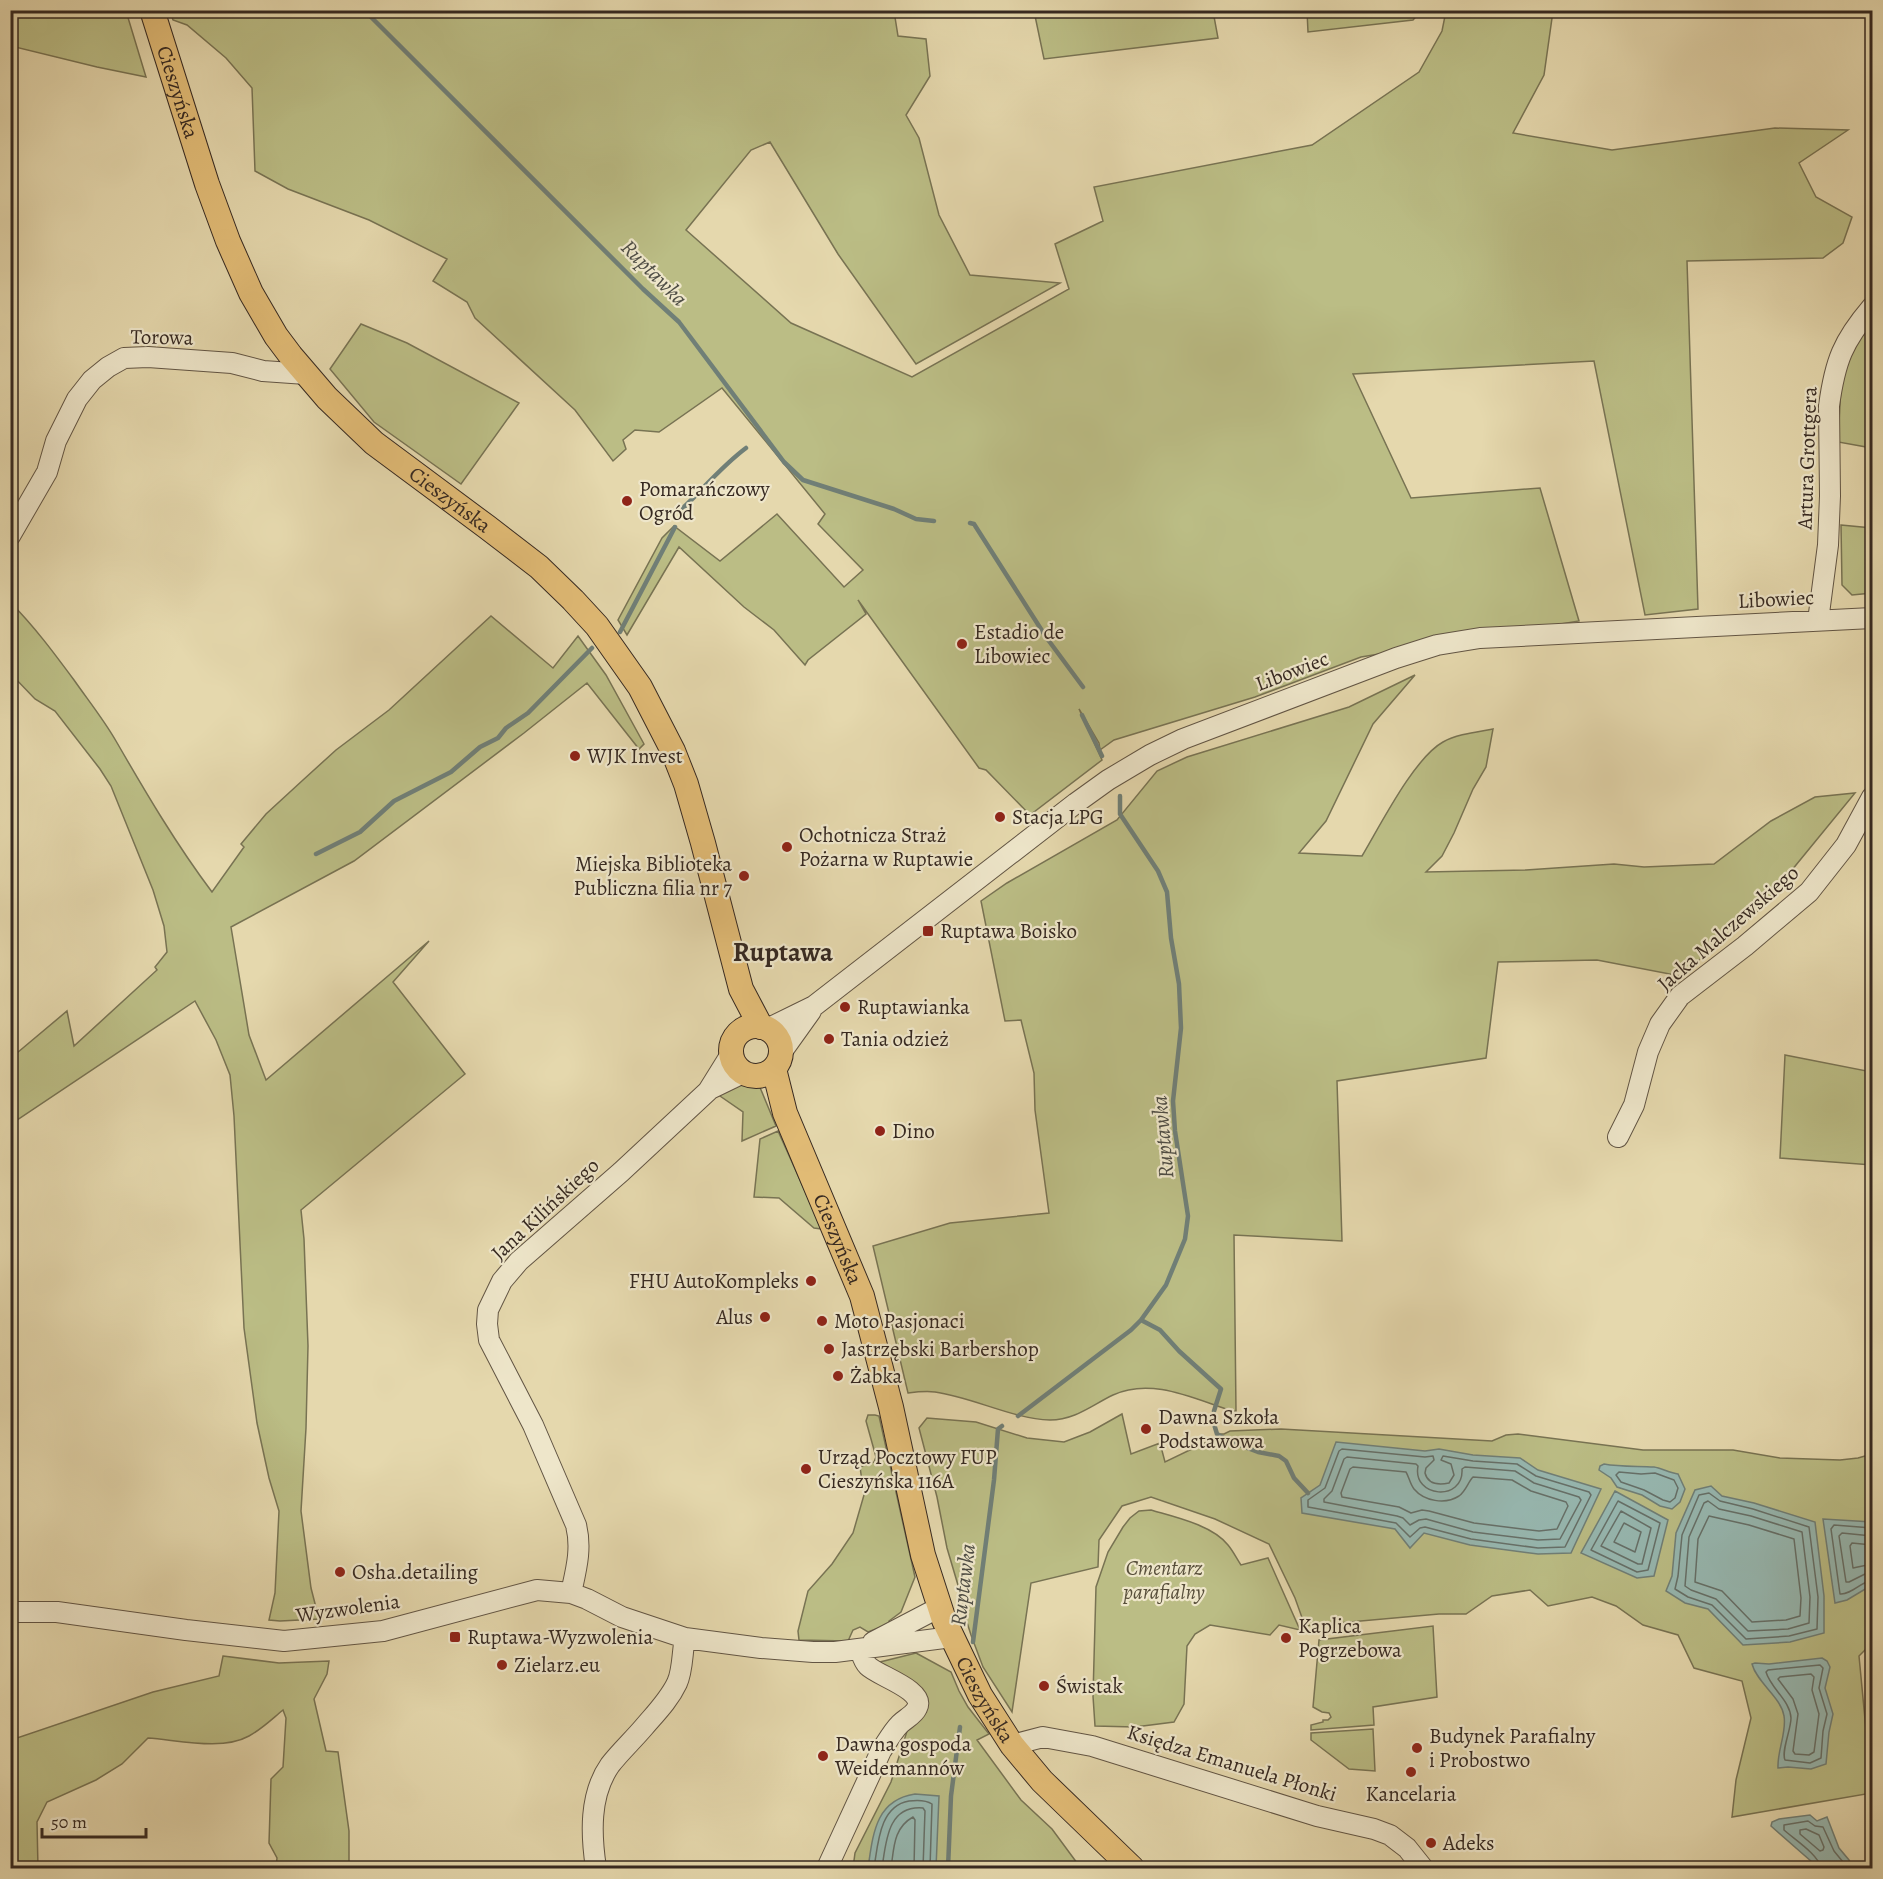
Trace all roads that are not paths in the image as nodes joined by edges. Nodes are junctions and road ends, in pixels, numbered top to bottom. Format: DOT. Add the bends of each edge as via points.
graph roads {
  1 [pos="152,10"];
  2 [pos="1872,307"];
  3 [pos="306,374"];
  4 [pos="10,536"];
  5 [pos="1872,618"];
  6 [pos="1818,621"];
  7 [pos="1872,797"];
  8 [pos="814,1006"];
  9 [pos="757,1029"];
  10 [pos="756,1065"];
  11 [pos="1618,1137"];
  12 [pos="571,1593"];
  13 [pos="940,1607"];
  14 [pos="10,1612"];
  15 [pos="951,1635"];
  16 [pos="685,1638"];
  17 [pos="860,1649"];
  18 [pos="1012,1745"];
  19 [pos="596,1869"];
  20 [pos="827,1869"];
  21 [pos="1132,1869"];
  22 [pos="1423,1869"];
  1 -- 3 [label="main road, Cieszyńska" via="228,241 256,302"];
  2 -- 6 [label="street, Artura Grottgera" via="1850,335 1838,359 1830,394 1828,545"];
  3 -- 4 [label="street, Torowa" via="263,371 232,363 124,358 92,380 77,399 56,441 47,472"];
  3 -- 9 [label="main road, Cieszyńska" via="374,443 538,567 597,626 618,654 656,717 686,784 741,989"];
  5 -- 6 [label="street, Libowiec"];
  6 -- 8 [label="street, Libowiec" via="1480,639 1437,645 1216,726 1150,755 1108,780"];
  7 -- 11 [label="street, Jacka Malczewskiego" via="1846,845 1809,892 1680,996 1660,1024 1647,1052 1634,1106"];
  8 -- 9 [label="street, Libowiec"];
  8 -- 10 [label="street, Libowiec"];
  9 -- 10 [label="main road" via="733,1040"];
  9 -- 10 [label="main road, Cieszyńska" via="776,1036 781,1047"];
  10 -- 12 [label="street, Jana Kilińskiego" via="727,1062 708,1091 519,1261 502,1281 488,1310 489,1340 533,1425 576,1525 579,1555"];
  10 -- 13 [label="main road, Cieszyńska" via="762,1083 785,1113 862,1296 923,1555"];
  12 -- 14 [label="street, Wyzwolenia" via="537,1590 383,1631 284,1641 57,1612"];
  12 -- 16 [label="street, Wyzwolenia" via="622,1617"];
  13 -- 15 [label="main road, Cieszyńska"];
  13 -- 17 [label="street, Wyzwolenia"];
  15 -- 17 [label="street, Wyzwolenia"];
  15 -- 18 [label="main road, Cieszyńska" via="980,1695"];
  16 -- 17 [label="street, Wyzwolenia" via="813,1652"];
  16 -- 19 [label="street" via="678,1681 667,1701 610,1765 602,1780 593,1820"];
  17 -- 20 [label="street" via="867,1666 909,1689 918,1702 881,1751"];
  18 -- 21 [label="main road, Cieszyńska" via="1050,1789"];
  18 -- 22 [label="street, Księdza Emanuela Płonki" via="1043,1737 1092,1746 1317,1816 1374,1829 1407,1848"];
}
